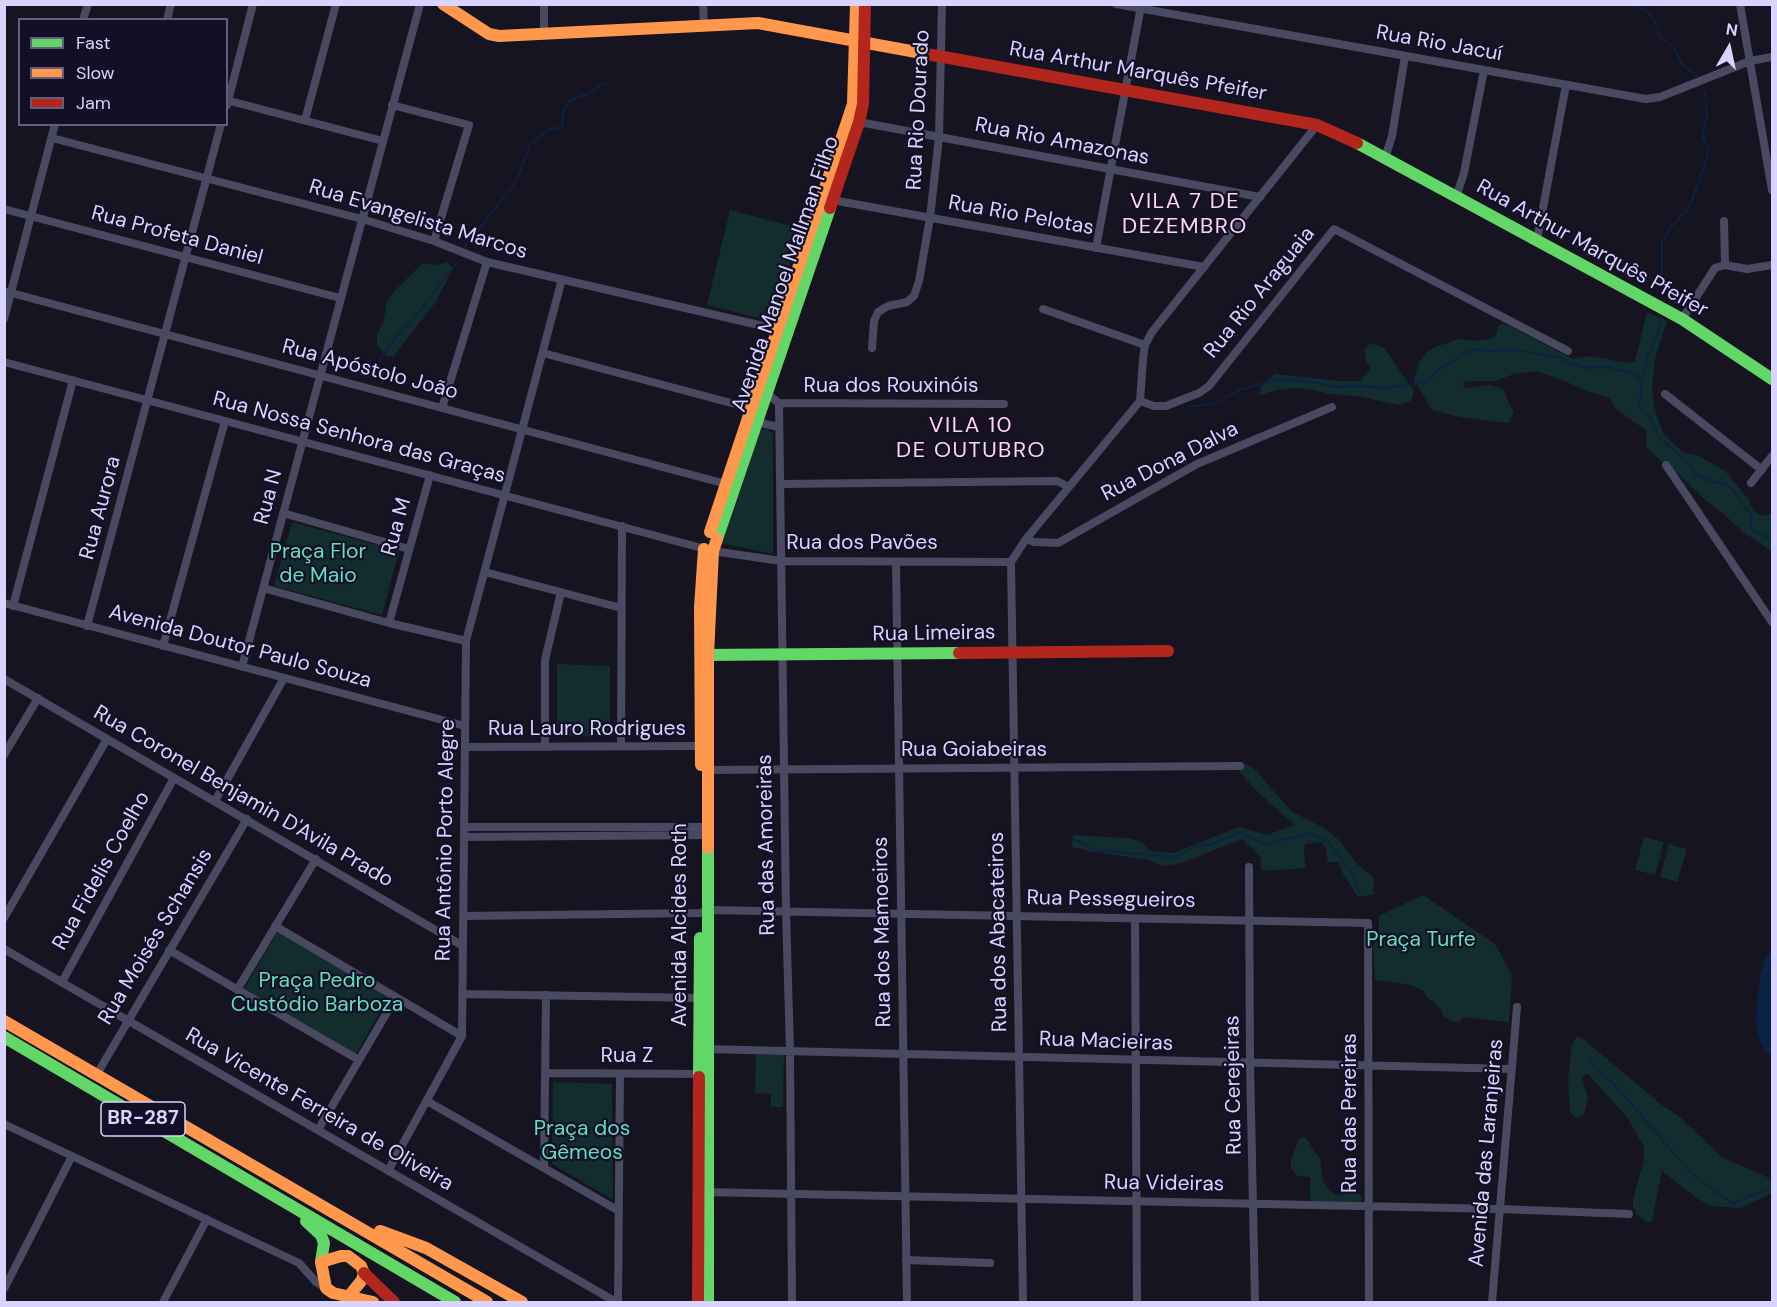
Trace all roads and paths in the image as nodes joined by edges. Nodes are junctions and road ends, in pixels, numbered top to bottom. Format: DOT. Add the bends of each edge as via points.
graph roads {
  1 [pos="253,4"];
  2 [pos="336,4"];
  3 [pos="420,4"];
  4 [pos="443,4"];
  5 [pos="544,4"];
  6 [pos="703,4"];
  7 [pos="856,4"];
  8 [pos="864,4"];
  9 [pos="942,4"];
  10 [pos="1116,4"];
  11 [pos="1740,4"];
  12 [pos="1141,7"];
  13 [pos="465,11"];
  14 [pos="704,25"];
  15 [pos="544,34"];
  16 [pos="859,41"];
  17 [pos="940,56"];
  18 [pos="1405,56"];
  19 [pos="1773,57"];
  20 [pos="1750,61"];
  21 [pos="1484,70"];
  22 [pos="1566,85"];
  23 [pos="1125,90"];
  24 [pos="228,98"];
  25 [pos="228,102"];
  26 [pos="393,105"];
  27 [pos="305,120"];
  28 [pos="858,122"];
  29 [pos="1317,125"];
  30 [pos="55,126"];
  31 [pos="220,126"];
  32 [pos="939,137"];
  33 [pos="52,138"];
  34 [pos="1768,139"];
  35 [pos="383,141"];
  36 [pos="1385,158"];
  37 [pos="1110,169"];
  38 [pos="207,179"];
  39 [pos="1773,190"];
  40 [pos="1456,196"];
  41 [pos="1260,197"];
  42 [pos="832,200"];
  43 [pos="4,209"];
  44 [pos="31,216"];
  45 [pos="930,218"];
  46 [pos="362,219"];
  47 [pos="1724,221"];
  48 [pos="1537,240"];
  49 [pos="434,241"];
  50 [pos="1096,248"];
  51 [pos="187,257"];
  52 [pos="487,262"];
  53 [pos="1725,265"];
  54 [pos="1773,265"];
  55 [pos="1204,267"];
  56 [pos="562,279"];
  57 [pos="8,292"];
  58 [pos="340,298"];
  59 [pos="1043,309"];
  60 [pos="4,319"];
  61 [pos="1682,319"];
  62 [pos="777,329"];
  63 [pos="166,334"];
  64 [pos="1145,345"];
  65 [pos="872,348"];
  66 [pos="1568,351"];
  67 [pos="543,353"];
  68 [pos="4,362"];
  69 [pos="320,375"];
  70 [pos="1773,379"];
  71 [pos="73,380"];
  72 [pos="761,392"];
  73 [pos="1665,394"];
  74 [pos="149,400"];
  75 [pos="1140,401"];
  76 [pos="779,403"];
  77 [pos="1004,404"];
  78 [pos="1332,407"];
  79 [pos="442,408"];
  80 [pos="750,408"];
  81 [pos="225,420"];
  82 [pos="756,422"];
  83 [pos="779,426"];
  84 [pos="522,429"];
  85 [pos="302,441"];
  86 [pos="1773,456"];
  87 [pos="1666,465"];
  88 [pos="1762,470"];
  89 [pos="430,475"];
  90 [pos="1751,483"];
  91 [pos="726,484"];
  92 [pos="780,484"];
  93 [pos="1069,487"];
  94 [pos="505,495"];
  95 [pos="283,513"];
  96 [pos="622,526"];
  97 [pos="1026,539"];
  98 [pos="409,549"];
  99 [pos="709,549"];
  100 [pos="781,561"];
  101 [pos="896,562"];
  102 [pos="1011,562"];
  103 [pos="485,572"];
  104 [pos="263,588"];
  105 [pos="561,592"];
  106 [pos="9,605"];
  107 [pos="621,609"];
  108 [pos="1770,618"];
  109 [pos="389,623"];
  110 [pos="87,626"];
  111 [pos="466,641"];
  112 [pos="163,646"];
  113 [pos="1168,651"];
  114 [pos="1012,652"];
  115 [pos="896,654"];
  116 [pos="704,655"];
  117 [pos="783,655"];
  118 [pos="242,667"];
  119 [pos="284,678"];
  120 [pos="4,679"];
  121 [pos="38,699"];
  122 [pos="465,726"];
  123 [pos="107,739"];
  124 [pos="621,746"];
  125 [pos="705,746"];
  126 [pos="465,747"];
  127 [pos="545,747"];
  128 [pos="4,755"];
  129 [pos="1240,766"];
  130 [pos="898,768"];
  131 [pos="1014,768"];
  132 [pos="709,770"];
  133 [pos="784,770"];
  134 [pos="174,778"];
  135 [pos="215,801"];
  136 [pos="247,819"];
  137 [pos="464,827"];
  138 [pos="587,831"];
  139 [pos="705,831"];
  140 [pos="464,837"];
  141 [pos="316,859"];
  142 [pos="1250,867"];
  143 [pos="705,911"];
  144 [pos="786,911"];
  145 [pos="901,914"];
  146 [pos="464,916"];
  147 [pos="1017,916"];
  148 [pos="4,918"];
  149 [pos="1135,919"];
  150 [pos="1251,921"];
  151 [pos="1368,923"];
  152 [pos="275,926"];
  153 [pos="463,946"];
  154 [pos="4,949"];
  155 [pos="169,950"];
  156 [pos="62,982"];
  157 [pos="237,990"];
  158 [pos="463,994"];
  159 [pos="546,995"];
  160 [pos="396,997"];
  161 [pos="704,998"];
  162 [pos="1517,1007"];
  163 [pos="128,1020"];
  164 [pos="4,1021"];
  165 [pos="462,1036"];
  166 [pos="4,1037"];
  167 [pos="704,1048"];
  168 [pos="790,1051"];
  169 [pos="903,1054"];
  170 [pos="1019,1057"];
  171 [pos="359,1060"];
  172 [pos="1135,1061"];
  173 [pos="1250,1063"];
  174 [pos="1368,1066"];
  175 [pos="1512,1069"];
  176 [pos="545,1073"];
  177 [pos="97,1074"];
  178 [pos="620,1074"];
  179 [pos="704,1074"];
  180 [pos="427,1101"];
  181 [pos="4,1124"];
  182 [pos="318,1130"];
  183 [pos="72,1156"];
  184 [pos="544,1168"];
  185 [pos="388,1171"];
  186 [pos="703,1192"];
  187 [pos="792,1193"];
  188 [pos="905,1196"];
  189 [pos="282,1199"];
  190 [pos="1022,1199"];
  191 [pos="1136,1201"];
  192 [pos="1254,1204"];
  193 [pos="1369,1206"];
  194 [pos="1500,1209"];
  195 [pos="619,1211"];
  196 [pos="1629,1214"];
  197 [pos="207,1219"];
  198 [pos="359,1227"];
  199 [pos="906,1260"];
  200 [pos="321,1262"];
  201 [pos="299,1263"];
  202 [pos="990,1263"];
  203 [pos="364,1273"];
  204 [pos="4,1289"];
  205 [pos="329,1295"];
  206 [pos="350,1296"];
  207 [pos="164,1302"];
  208 [pos="373,1302"];
  209 [pos="394,1302"];
  210 [pos="455,1302"];
  211 [pos="487,1302"];
  212 [pos="522,1302"];
  213 [pos="617,1302"];
  214 [pos="698,1302"];
  215 [pos="708,1302"];
  216 [pos="792,1302"];
  217 [pos="907,1302"];
  218 [pos="1023,1302"];
  219 [pos="1137,1302"];
  220 [pos="1255,1302"];
  221 [pos="1369,1302"];
  222 [pos="1492,1302"];
  1 -- 24 [label="street"];
  2 -- 27 [label="street"];
  3 -- 26 [label="street, Rua N"];
  4 -- 13 [label="main road, Rua Arthur Marquês Pfeifer"];
  5 -- 15 [label="street"];
  6 -- 14 [label="street"];
  7 -- 16 [label="main road, Avenida Manoel Mallman Filho"];
  8 -- 16 [label="main road, Avenida Manoel Mallman Filho"];
  9 -- 17 [label="street, Rua Rio Dourado"];
  10 -- 12 [label="street, Rua Rio Jacuí"];
  11 -- 20 [label="street"];
  12 -- 18 [label="street, Rua Rio Jacuí"];
  12 -- 23 [label="street"];
  13 -- 15 [label="main road, Rua Arthur Marquês Pfeifer" via="489,34"];
  14 -- 15 [label="main road, Rua Arthur Marquês Pfeifer"];
  14 -- 16 [label="main road, Rua Arthur Marquês Pfeifer" via="758,22"];
  16 -- 17 [label="main road, Rua Arthur Marquês Pfeifer"];
  16 -- 28 [label="main road, Avenida Manoel Mallman Filho" via="862,104"];
  16 -- 62 [label="main road, Avenida Manoel Mallman Filho" via="853,104"];
  17 -- 23 [label="main road, Rua Arthur Marquês Pfeifer"];
  17 -- 32 [label="street, Rua Rio Dourado"];
  18 -- 21 [label="street, Rua Rio Jacuí"];
  18 -- 36 [label="street"];
  19 -- 20 [label="street, Rua Rio Jacuí"];
  20 -- 22 [label="street, Rua Rio Jacuí" via="1646,99"];
  20 -- 34 [label="street"];
  21 -- 22 [label="street, Rua Rio Jacuí"];
  21 -- 40 [label="street"];
  22 -- 48 [label="street"];
  23 -- 29 [label="main road, Rua Arthur Marquês Pfeifer"];
  23 -- 37 [label="street"];
  25 -- 27 [label="street"];
  26 -- 35 [label="street, Rua N"];
  26 -- 49 [label="street" via="469,124"];
  27 -- 35 [label="street"];
  28 -- 32 [label="street, Rua Rio Amazonas"];
  28 -- 42 [label="main road, Avenida Manoel Mallman Filho"];
  29 -- 36 [label="main road, Rua Arthur Marquês Pfeifer"];
  29 -- 41 [label="street"];
  30 -- 33 [label="street"];
  31 -- 38 [label="street, Rua Aurora"];
  32 -- 37 [label="street, Rua Rio Amazonas"];
  32 -- 45 [label="street, Rua Rio Dourado"];
  33 -- 38 [label="street, Rua Evangelista Marcos"];
  33 -- 44 [label="street"];
  34 -- 39 [label="street"];
  35 -- 46 [label="street, Rua N"];
  36 -- 40 [label="main road, Rua Arthur Marquês Pfeifer"];
  37 -- 41 [label="street, Rua Rio Amazonas"];
  37 -- 50 [label="street"];
  38 -- 46 [label="street, Rua Evangelista Marcos"];
  38 -- 51 [label="street, Rua Aurora"];
  40 -- 48 [label="main road, Rua Arthur Marquês Pfeifer"];
  41 -- 55 [label="street"];
  42 -- 45 [label="street, Rua Rio Pelotas"];
  42 -- 72 [label="main road, Avenida Manoel Mallman Filho"];
  43 -- 44 [label="street, Rua Profeta Daniel"];
  44 -- 51 [label="street, Rua Profeta Daniel"];
  44 -- 57 [label="street"];
  45 -- 50 [label="street, Rua Rio Pelotas"];
  45 -- 65 [label="street, Rua Rio Dourado" via="914,296 878,312"];
  46 -- 49 [label="street, Rua Evangelista Marcos"];
  46 -- 58 [label="street, Rua N"];
  47 -- 53 [label="street"];
  48 -- 61 [label="main road, Rua Arthur Marquês Pfeifer"];
  49 -- 52 [label="street, Rua Evangelista Marcos"];
  50 -- 55 [label="street, Rua Rio Pelotas"];
  51 -- 58 [label="street, Rua Profeta Daniel"];
  51 -- 63 [label="street, Rua Aurora"];
  52 -- 56 [label="street, Rua Evangelista Marcos"];
  52 -- 79 [label="street"];
  53 -- 54 [label="street" via="1747,269"];
  53 -- 61 [label="street" via="1715,268"];
  55 -- 64 [label="street"];
  56 -- 62 [label="street, Rua Evangelista Marcos"];
  56 -- 67 [label="street, Rua Antônio Porto Alegre"];
  57 -- 60 [label="street"];
  57 -- 63 [label="street, Rua Apóstolo João"];
  58 -- 69 [label="street, Rua N"];
  59 -- 64 [label="street"];
  61 -- 70 [label="main road, Rua Arthur Marquês Pfeifer"];
  62 -- 72 [label="main road, Avenida Manoel Mallman Filho"];
  63 -- 69 [label="street, Rua Apóstolo João"];
  63 -- 74 [label="street, Rua Aurora"];
  64 -- 75 [label="street"];
  66 -- 75 [label="street, Rua Rio Araguaia" via="1334,229 1209,386 1166,406"];
  67 -- 80 [label="street"];
  67 -- 84 [label="street, Rua Antônio Porto Alegre"];
  68 -- 71 [label="street, Rua Nossa Senhora das Graças"];
  69 -- 79 [label="street, Rua Apóstolo João"];
  69 -- 85 [label="street, Rua N"];
  71 -- 74 [label="street, Rua Nossa Senhora das Graças"];
  71 -- 106 [label="street"];
  72 -- 76 [label="street"];
  72 -- 80 [label="main road, Avenida Manoel Mallman Filho"];
  72 -- 82 [label="main road, Avenida Manoel Mallman Filho"];
  73 -- 88 [label="street"];
  74 -- 81 [label="street, Rua Nossa Senhora das Graças"];
  74 -- 110 [label="street, Rua Aurora"];
  75 -- 93 [label="street"];
  76 -- 77 [label="street, Rua dos Rouxinóis"];
  76 -- 83 [label="street, Rua das Amoreiras"];
  78 -- 97 [label="street, Rua Dona Dalva" via="1197,464 1058,543"];
  79 -- 84 [label="street, Rua Apóstolo João"];
  80 -- 91 [label="main road, Avenida Manoel Mallman Filho"];
  81 -- 85 [label="street, Rua Nossa Senhora das Graças"];
  81 -- 112 [label="street"];
  82 -- 83 [label="street"];
  82 -- 99 [label="main road, Avenida Manoel Mallman Filho"];
  83 -- 92 [label="street, Rua das Amoreiras"];
  84 -- 91 [label="street, Rua Apóstolo João"];
  84 -- 94 [label="street, Rua Antônio Porto Alegre"];
  85 -- 89 [label="street, Rua Nossa Senhora das Graças"];
  85 -- 95 [label="street, Rua N"];
  86 -- 88 [label="street"];
  87 -- 108 [label="street"];
  88 -- 90 [label="street"];
  89 -- 94 [label="street, Rua Nossa Senhora das Graças"];
  89 -- 98 [label="street, Rua M"];
  91 -- 99 [label="main road, Avenida Manoel Mallman Filho"];
  92 -- 93 [label="street" via="1057,481"];
  92 -- 100 [label="street, Rua das Amoreiras"];
  93 -- 97 [label="street"];
  94 -- 96 [label="street, Rua Nossa Senhora das Graças"];
  94 -- 103 [label="street, Rua Antônio Porto Alegre"];
  95 -- 98 [label="street"];
  95 -- 104 [label="street, Rua N"];
  96 -- 99 [label="street, Rua Nossa Senhora das Graças"];
  96 -- 107 [label="street"];
  97 -- 102 [label="street"];
  98 -- 109 [label="street, Rua M"];
  99 -- 100 [label="street, Rua dos Pavões"];
  99 -- 116 [label="main road, Avenida Alcides Roth" via="700,608"];
  100 -- 101 [label="street, Rua dos Pavões"];
  100 -- 117 [label="street, Rua das Amoreiras"];
  101 -- 102 [label="street, Rua dos Pavões"];
  101 -- 115 [label="street, Rua dos Mamoeiros"];
  102 -- 114 [label="street, Rua dos Abacateiros"];
  103 -- 105 [label="street"];
  103 -- 111 [label="street, Rua Antônio Porto Alegre"];
  104 -- 109 [label="street"];
  104 -- 118 [label="street, Rua N"];
  105 -- 107 [label="street"];
  105 -- 127 [label="street" via="546,660"];
  106 -- 110 [label="street, Avenida Doutor Paulo Souza"];
  107 -- 124 [label="street"];
  109 -- 111 [label="street"];
  110 -- 112 [label="street, Avenida Doutor Paulo Souza"];
  111 -- 122 [label="street, Rua Antônio Porto Alegre"];
  112 -- 118 [label="street, Avenida Doutor Paulo Souza"];
  113 -- 114 [label="main road, Rua Limeiras"];
  114 -- 115 [label="main road, Rua Limeiras"];
  114 -- 131 [label="street, Rua dos Abacateiros"];
  115 -- 117 [label="main road, Rua Limeiras"];
  115 -- 130 [label="street, Rua dos Mamoeiros"];
  116 -- 117 [label="main road, Rua Limeiras"];
  116 -- 125 [label="main road, Avenida Alcides Roth"];
  117 -- 133 [label="street, Rua das Amoreiras"];
  118 -- 119 [label="street, Avenida Doutor Paulo Souza"];
  119 -- 122 [label="street, Avenida Doutor Paulo Souza"];
  119 -- 135 [label="street"];
  120 -- 121 [label="street, Rua Coronel Benjamin D'Avila Prado"];
  121 -- 123 [label="street, Rua Coronel Benjamin D'Avila Prado"];
  121 -- 128 [label="street"];
  122 -- 126 [label="street, Rua Antônio Porto Alegre"];
  123 -- 134 [label="street, Rua Coronel Benjamin D'Avila Prado"];
  123 -- 148 [label="street"];
  124 -- 125 [label="street, Rua Lauro Rodrigues"];
  124 -- 127 [label="street, Rua Lauro Rodrigues"];
  125 -- 132 [label="main road, Avenida Alcides Roth"];
  125 -- 139 [label="main road, Avenida Alcides Roth"];
  126 -- 127 [label="street, Rua Lauro Rodrigues"];
  126 -- 137 [label="street, Rua Antônio Porto Alegre"];
  129 -- 131 [label="street, Rua Goiabeiras"];
  130 -- 131 [label="street, Rua Goiabeiras"];
  130 -- 133 [label="street, Rua Goiabeiras"];
  130 -- 145 [label="street, Rua dos Mamoeiros"];
  131 -- 147 [label="street, Rua dos Abacateiros"];
  132 -- 133 [label="street, Rua Goiabeiras"];
  132 -- 139 [label="main road, Avenida Alcides Roth"];
  133 -- 144 [label="street, Rua das Amoreiras"];
  134 -- 135 [label="street, Rua Coronel Benjamin D'Avila Prado"];
  134 -- 156 [label="street, Rua Fidelis Coelho"];
  135 -- 136 [label="street, Rua Coronel Benjamin D'Avila Prado"];
  136 -- 141 [label="street, Rua Coronel Benjamin D'Avila Prado"];
  136 -- 155 [label="street, Rua Moisés Schansis"];
  137 -- 138 [label="street"];
  137 -- 140 [label="street, Rua Antônio Porto Alegre"];
  138 -- 139 [label="street"];
  138 -- 140 [label="street"];
  139 -- 143 [label="main road, Avenida Alcides Roth"];
  140 -- 146 [label="street, Rua Antônio Porto Alegre"];
  141 -- 152 [label="street"];
  141 -- 153 [label="street, Rua Coronel Benjamin D'Avila Prado"];
  142 -- 150 [label="street, Rua Cerejeiras"];
  143 -- 144 [label="street, Rua Pessegueiros"];
  143 -- 146 [label="street, Rua Pessegueiros"];
  143 -- 161 [label="main road, Avenida Alcides Roth"];
  144 -- 145 [label="street, Rua Pessegueiros"];
  144 -- 168 [label="street, Rua das Amoreiras"];
  145 -- 147 [label="street, Rua Pessegueiros"];
  145 -- 169 [label="street, Rua dos Mamoeiros"];
  146 -- 153 [label="street, Rua Antônio Porto Alegre"];
  147 -- 149 [label="street, Rua Pessegueiros"];
  147 -- 170 [label="street, Rua dos Abacateiros"];
  149 -- 150 [label="street, Rua Pessegueiros"];
  149 -- 172 [label="street"];
  150 -- 151 [label="street, Rua Pessegueiros"];
  150 -- 173 [label="street, Rua Cerejeiras"];
  151 -- 174 [label="street, Rua das Pereiras"];
  152 -- 157 [label="street"];
  152 -- 160 [label="street"];
  153 -- 158 [label="street, Rua Antônio Porto Alegre"];
  154 -- 156 [label="street, Rua Vicente Ferreira de Oliveira"];
  155 -- 157 [label="street"];
  155 -- 163 [label="street, Rua Moisés Schansis"];
  156 -- 163 [label="street, Rua Vicente Ferreira de Oliveira"];
  157 -- 171 [label="street"];
  158 -- 159 [label="street"];
  158 -- 165 [label="street, Rua Antônio Porto Alegre"];
  159 -- 161 [label="street"];
  159 -- 176 [label="street"];
  160 -- 165 [label="street"];
  160 -- 171 [label="street"];
  161 -- 167 [label="main road, Avenida Alcides Roth"];
  162 -- 175 [label="street, Avenida das Laranjeiras"];
  163 -- 177 [label="street, Rua Moisés Schansis"];
  163 -- 182 [label="street, Rua Vicente Ferreira de Oliveira"];
  164 -- 177 [label="main road, BR-287"];
  165 -- 180 [label="street, Rua Antônio Porto Alegre"];
  166 -- 189 [label="main road, BR-287"];
  167 -- 168 [label="street, Rua Macieiras"];
  167 -- 179 [label="main road, Avenida Alcides Roth"];
  168 -- 169 [label="street, Rua Macieiras"];
  168 -- 187 [label="street, Rua das Amoreiras"];
  169 -- 170 [label="street, Rua Macieiras"];
  169 -- 188 [label="street, Rua dos Mamoeiros"];
  170 -- 172 [label="street, Rua Macieiras"];
  170 -- 190 [label="street, Rua dos Abacateiros"];
  171 -- 182 [label="street"];
  172 -- 173 [label="street, Rua Macieiras"];
  172 -- 191 [label="street"];
  173 -- 174 [label="street, Rua Macieiras"];
  173 -- 192 [label="street, Rua Cerejeiras"];
  174 -- 175 [label="street, Rua Macieiras"];
  174 -- 193 [label="street, Rua das Pereiras"];
  175 -- 194 [label="street, Avenida das Laranjeiras"];
  176 -- 178 [label="street, Rua Z"];
  176 -- 184 [label="street"];
  177 -- 198 [label="main road, BR-287"];
  178 -- 179 [label="street, Rua Z"];
  178 -- 195 [label="street"];
  179 -- 186 [label="main road, Avenida Alcides Roth"];
  180 -- 184 [label="street"];
  180 -- 185 [label="street, Rua Antônio Porto Alegre"];
  181 -- 183 [label="street"];
  182 -- 185 [label="street, Rua Vicente Ferreira de Oliveira"];
  183 -- 197 [label="street"];
  183 -- 204 [label="street"];
  184 -- 195 [label="street"];
  185 -- 213 [label="street, Rua Vicente Ferreira de Oliveira"];
  186 -- 187 [label="street, Rua Videiras"];
  186 -- 214 [label="main road, Avenida Alcides Roth"];
  186 -- 215 [label="main road, Avenida Alcides Roth"];
  187 -- 188 [label="street, Rua Videiras"];
  187 -- 216 [label="street, Rua das Amoreiras"];
  188 -- 190 [label="street, Rua Videiras"];
  188 -- 199 [label="street, Rua dos Mamoeiros"];
  189 -- 200 [label="main road" via="321,1235"];
  189 -- 210 [label="main road, BR-287"];
  190 -- 191 [label="street, Rua Videiras"];
  190 -- 218 [label="street, Rua dos Abacateiros"];
  191 -- 192 [label="street, Rua Videiras"];
  191 -- 219 [label="street"];
  192 -- 193 [label="street, Rua Videiras"];
  192 -- 220 [label="street, Rua Cerejeiras"];
  193 -- 194 [label="street, Rua Videiras"];
  193 -- 221 [label="street, Rua das Pereiras"];
  194 -- 196 [label="street, Rua Videiras"];
  194 -- 222 [label="street, Avenida das Laranjeiras"];
  195 -- 213 [label="street"];
  197 -- 201 [label="street"];
  197 -- 207 [label="street"];
  198 -- 211 [label="main road, BR-287"];
  198 -- 212 [label="main road, BR-287" via="426,1248"];
  199 -- 202 [label="street"];
  199 -- 217 [label="street, Rua dos Mamoeiros"];
  200 -- 201 [label="street"];
  200 -- 203 [label="main road" via="348,1256"];
  200 -- 205 [label="main road"];
  201 -- 205 [label="street"];
  203 -- 206 [label="main road"];
  203 -- 209 [label="main road"];
  205 -- 206 [label="main road"];
  206 -- 208 [label="main road"];
}
